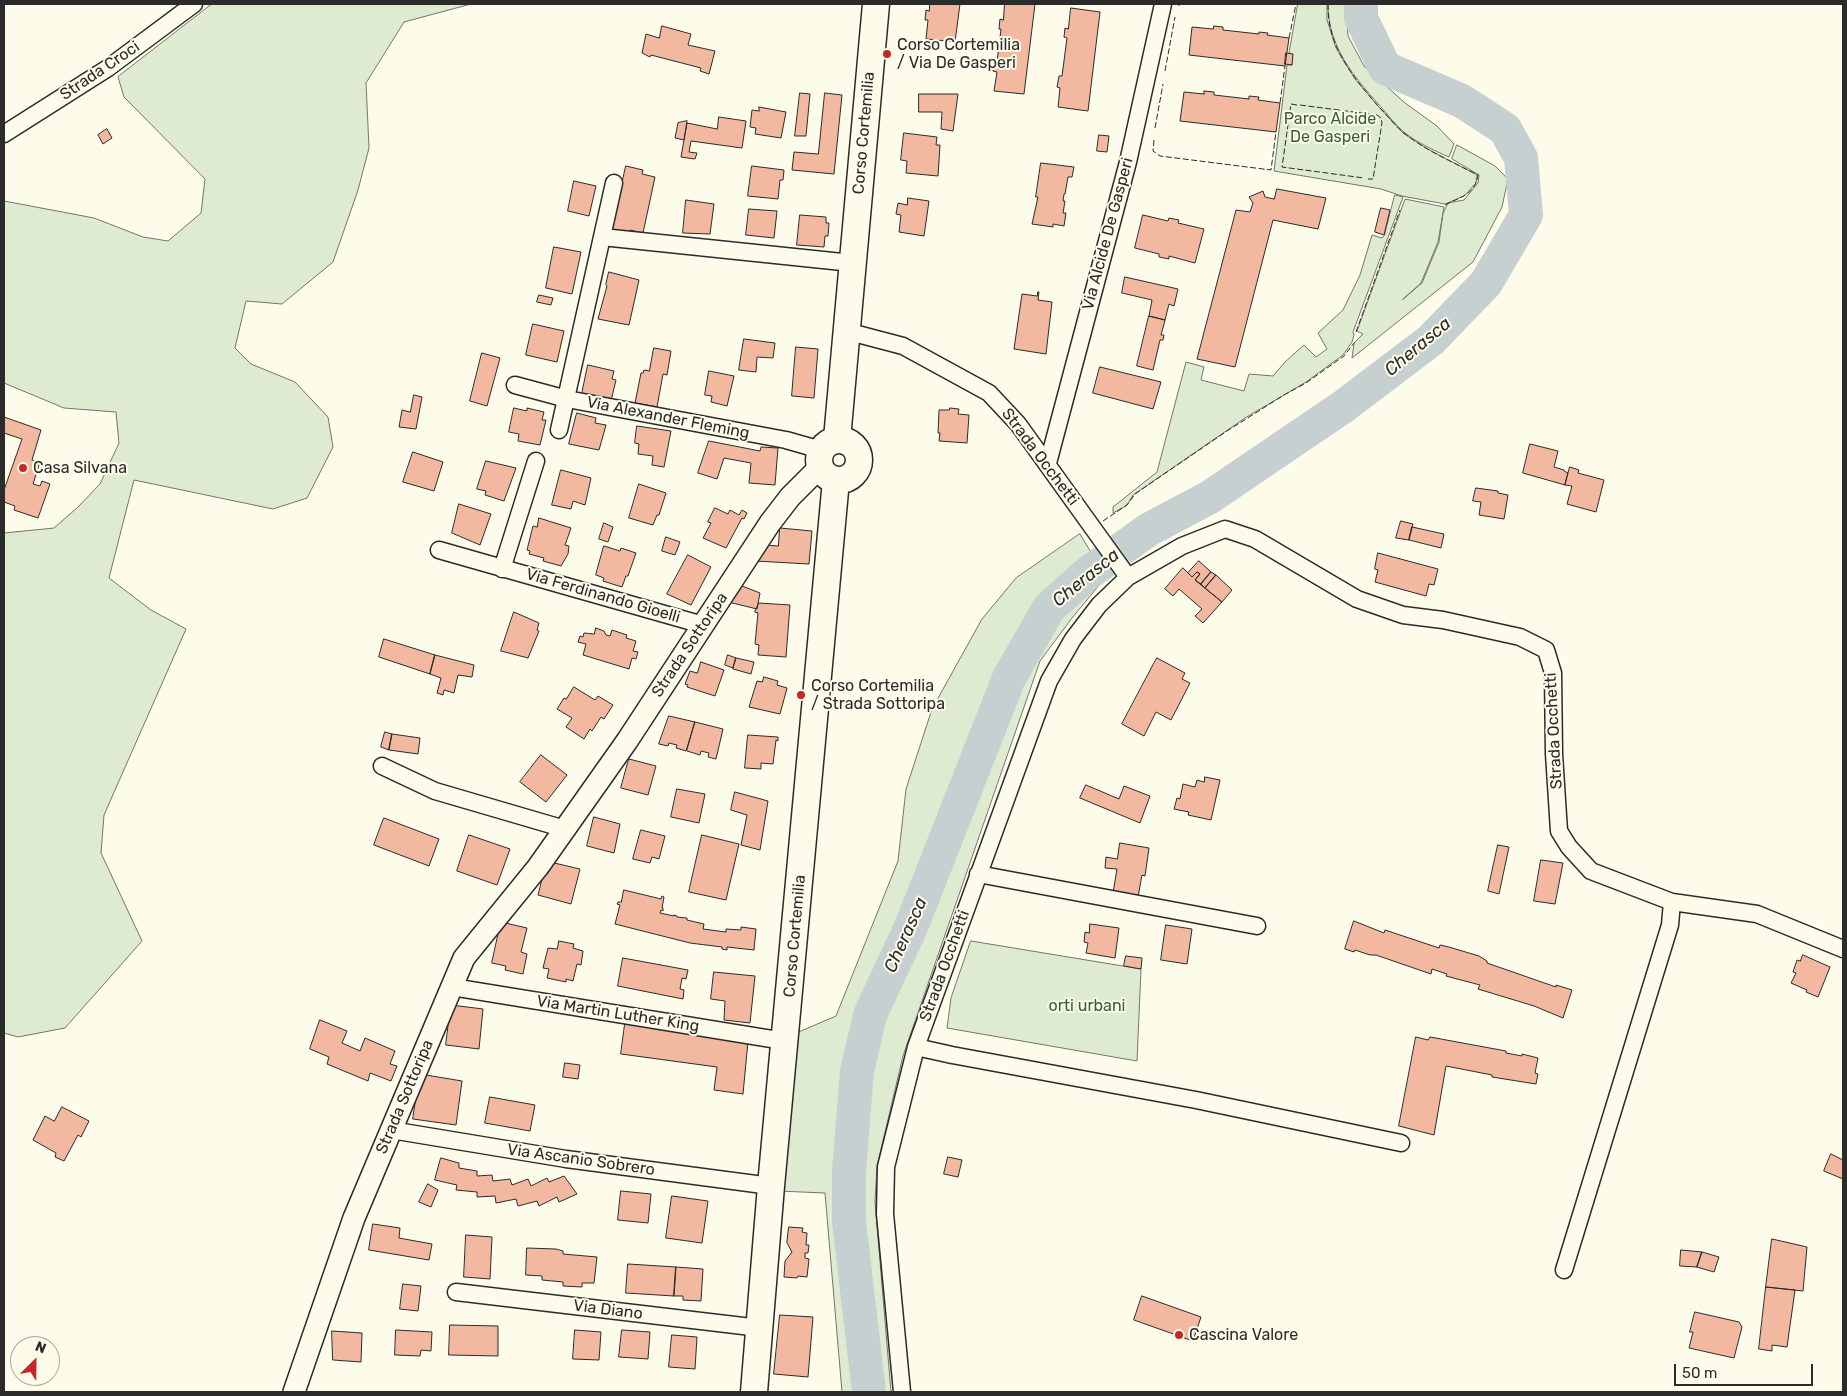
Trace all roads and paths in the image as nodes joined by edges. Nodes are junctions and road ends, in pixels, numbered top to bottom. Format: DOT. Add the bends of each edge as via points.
graph roads {
  1 [pos="194,4"];
  2 [pos="876,4"];
  3 [pos="1163,4"];
  4 [pos="4,134"];
  5 [pos="614,183"];
  6 [pos="602,237"];
  7 [pos="852,263"];
  8 [pos="846,331"];
  9 [pos="515,385"];
  10 [pos="567,399"];
  11 [pos="559,430"];
  12 [pos="829,459"];
  13 [pos="536,461"];
  14 [pos="1048,464"];
  15 [pos="439,550"];
  16 [pos="502,569"];
  17 [pos="1128,577"];
  18 [pos="703,625"];
  19 [pos="382,766"];
  20 [pos="565,828"];
  21 [pos="978,874"];
  22 [pos="1672,902"];
  23 [pos="1257,926"];
  24 [pos="1843,949"];
  25 [pos="452,987"];
  26 [pos="784,1041"];
  27 [pos="916,1046"];
  28 [pos="391,1130"];
  29 [pos="1401,1143"];
  30 [pos="771,1186"];
  31 [pos="1564,1270"];
  32 [pos="456,1292"];
  33 [pos="760,1328"];
  34 [pos="294,1392"];
  35 [pos="754,1392"];
  36 [pos="902,1392"];
  1 -- 4 [label="street, Strada Croci" via="108,68"];
  2 -- 7 [label="main road, Corso Cortemilia"];
  3 -- 14 [label="street, Via Alcide De Gasperi" via="1128,162"];
  5 -- 6 [label="street"];
  6 -- 7 [label="street"];
  6 -- 10 [label="street"];
  7 -- 8 [label="main road, Corso Cortemilia"];
  8 -- 12 [label="main road, Corso Cortemilia"];
  8 -- 14 [label="street, Strada Occhetti" via="902,346 989,393"];
  9 -- 10 [label="street, Via Alexander Fleming"];
  10 -- 11 [label="street"];
  10 -- 12 [label="street, Via Alexander Fleming" via="786,440"];
  12 -- 18 [label="street, Strada Sottoripa" via="790,497 770,523"];
  12 -- 26 [label="main road, Corso Cortemilia"];
  13 -- 16 [label="street, Via Ferdinando Gioelli"];
  14 -- 17 [label="street, Strada Occhetti"];
  15 -- 16 [label="street, Via Ferdinando Gioelli"];
  16 -- 18 [label="street, Via Ferdinando Gioelli"];
  17 -- 21 [label="street, Strada Occhetti" via="1094,612 1049,680"];
  17 -- 22 [label="street, Strada Occhetti" via="1182,546 1225,529 1255,539 1357,599 1403,615 1444,620 1520,637 1546,650 1553,673 1559,831 1591,871"];
  18 -- 20 [label="street, Strada Sottoripa"];
  19 -- 20 [label="street" via="434,791"];
  20 -- 25 [label="street, Strada Sottoripa" via="538,867 464,958"];
  21 -- 23 [label="street"];
  21 -- 27 [label="street, Strada Occhetti"];
  22 -- 24 [label="street, Strada Occhetti" via="1757,914"];
  22 -- 31 [label="street" via="1670,925"];
  25 -- 26 [label="street, Via Martin Luther King"];
  25 -- 28 [label="street, Strada Sottoripa"];
  26 -- 30 [label="main road, Corso Cortemilia"];
  27 -- 29 [label="street"];
  27 -- 36 [label="street, Strada Occhetti" via="886,1167 886,1214"];
  28 -- 30 [label="street, Via Ascanio Sobrero" via="566,1159"];
  28 -- 34 [label="street, Strada Sottoripa" via="354,1218"];
  30 -- 33 [label="main road, Corso Cortemilia"];
  32 -- 33 [label="street, Via Diano"];
  33 -- 35 [label="main road, Corso Cortemilia"];
}
